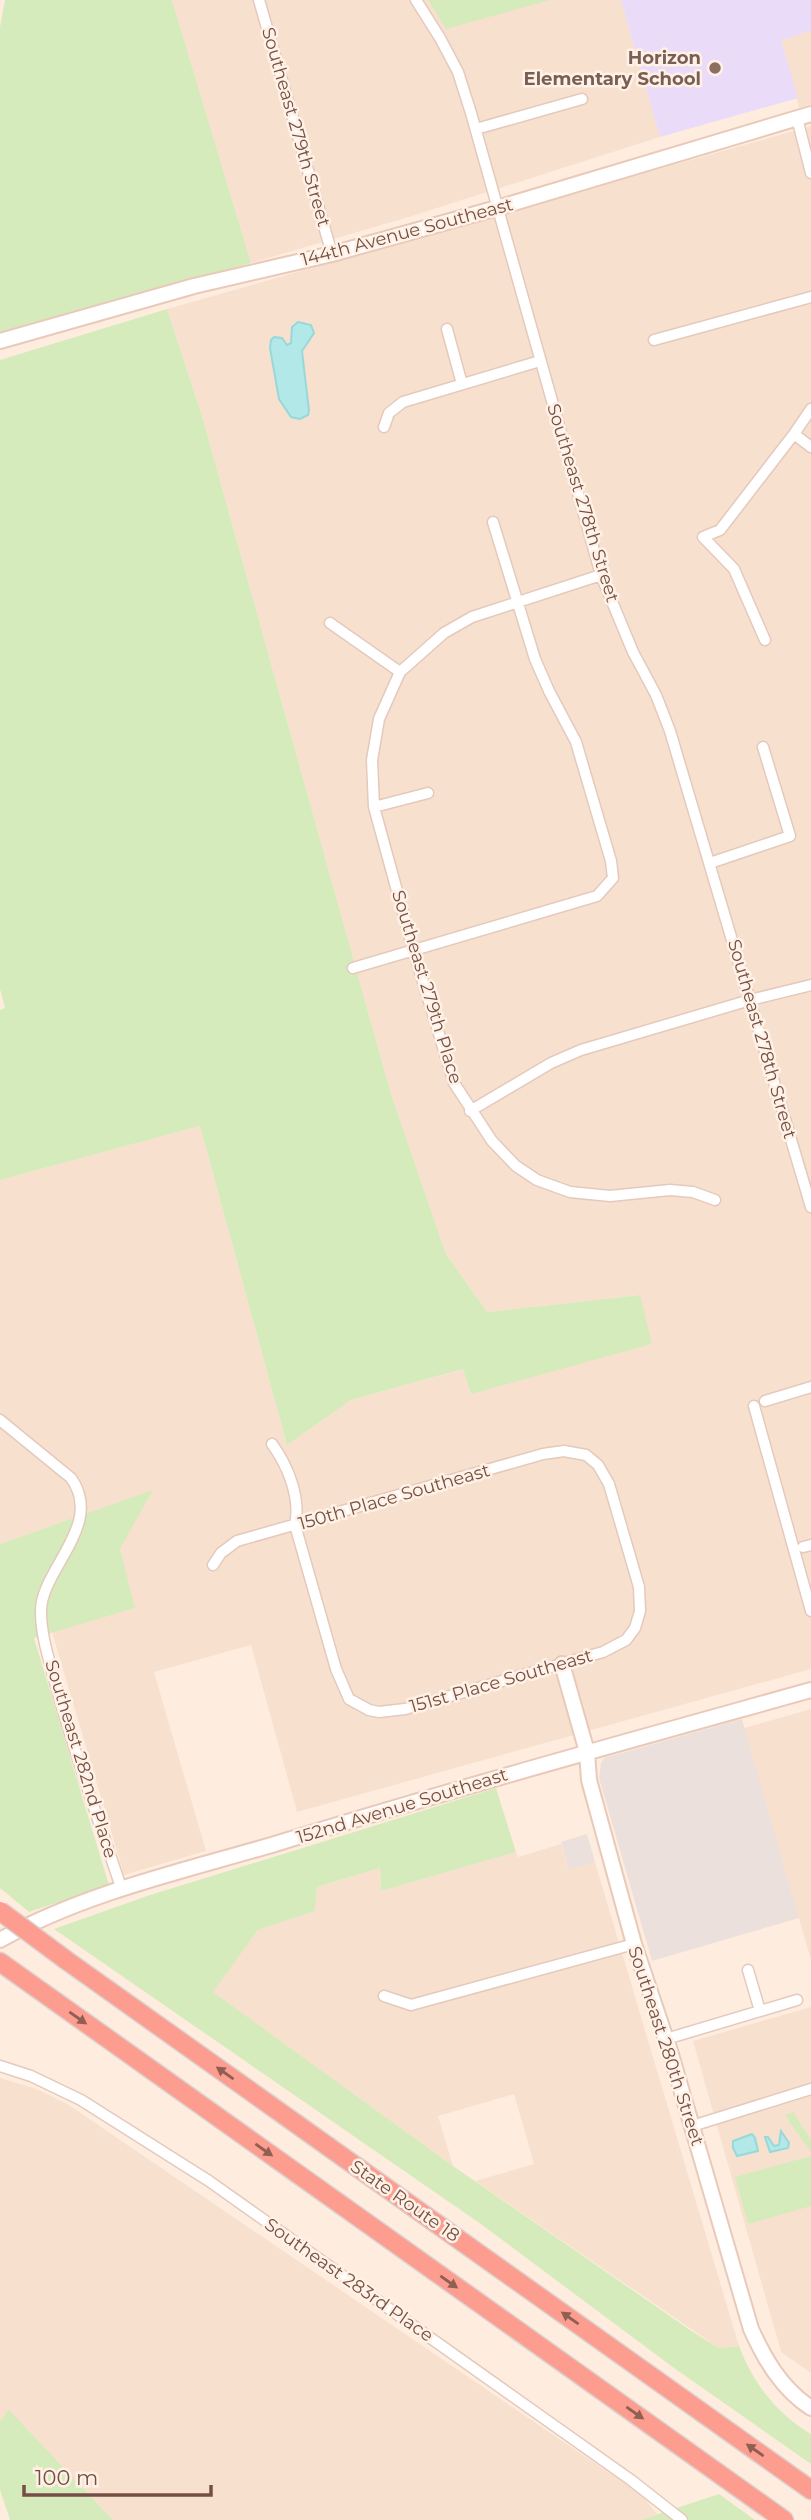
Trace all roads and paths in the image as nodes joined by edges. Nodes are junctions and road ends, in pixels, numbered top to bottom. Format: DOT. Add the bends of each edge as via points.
graph roads {
  1 [pos="259,0"];
  2 [pos="416,0"];
  3 [pos="582,99"];
  4 [pos="804,116"];
  5 [pos="476,129"];
  6 [pos="811,173"];
  7 [pos="498,208"];
  8 [pos="332,254"];
  9 [pos="811,297"];
  10 [pos="447,329"];
  11 [pos="654,340"];
  12 [pos="0,341"];
  13 [pos="540,361"];
  14 [pos="462,384"];
  15 [pos="811,409"];
  16 [pos="384,426"];
  17 [pos="794,434"];
  18 [pos="811,447"];
  19 [pos="493,522"];
  20 [pos="601,575"];
  21 [pos="516,602"];
  22 [pos="330,623"];
  23 [pos="765,640"];
  24 [pos="400,672"];
  25 [pos="763,747"];
  26 [pos="428,793"];
  27 [pos="374,807"];
  28 [pos="710,863"];
  29 [pos="413,949"];
  30 [pos="353,968"];
  31 [pos="811,985"];
  32 [pos="750,1000"];
  33 [pos="470,1111"];
  34 [pos="715,1200"];
  35 [pos="811,1207"];
  36 [pos="811,1387"];
  37 [pos="765,1401"];
  38 [pos="754,1405"];
  39 [pos="0,1420"];
  40 [pos="272,1444"];
  41 [pos="295,1525"];
  42 [pos="213,1566"];
  43 [pos="811,1611"];
  44 [pos="635,1628"];
  45 [pos="562,1664"];
  46 [pos="811,1690"];
  47 [pos="587,1752"];
  48 [pos="122,1890"];
  49 [pos="0,1911"];
  50 [pos="0,1940"];
  51 [pos="634,1944"];
  52 [pos="0,1962"];
  53 [pos="748,1970"];
  54 [pos="384,1996"];
  55 [pos="797,2000"];
  56 [pos="760,2011"];
  57 [pos="666,2039"];
  58 [pos="0,2066"];
  59 [pos="811,2089"];
  60 [pos="692,2126"];
  61 [pos="811,2408"];
  62 [pos="811,2490"];
  63 [pos="682,2520"];
  64 [pos="784,2520"];
  1 -- 8 [label="street, Southeast 279th Street"];
  2 -- 5 [label="street, Southeast 278th Street" via="458,72"];
  3 -- 5 [label="street"];
  4 -- 6 [label="street"];
  4 -- 7 [label="street, 144th Avenue Southeast"];
  5 -- 7 [label="street, Southeast 278th Street"];
  7 -- 8 [label="street, 144th Avenue Southeast"];
  7 -- 13 [label="street, Southeast 278th Street"];
  8 -- 12 [label="street, 144th Avenue Southeast" via="194,286"];
  9 -- 11 [label="street"];
  10 -- 14 [label="street"];
  13 -- 14 [label="street"];
  13 -- 20 [label="street, Southeast 278th Street"];
  14 -- 16 [label="street" via="403,402 389,413"];
  15 -- 17 [label="street"];
  17 -- 18 [label="street"];
  17 -- 23 [label="street" via="720,530 703,537 734,569"];
  19 -- 21 [label="street"];
  20 -- 21 [label="street"];
  20 -- 28 [label="street, Southeast 278th Street" via="656,695"];
  21 -- 24 [label="street" via="472,617 444,633"];
  21 -- 29 [label="street" via="535,659 576,742 613,878 597,896"];
  22 -- 24 [label="street"];
  24 -- 27 [label="street, Southeast 279th Place" via="379,719 372,760"];
  25 -- 28 [label="street" via="790,836"];
  26 -- 27 [label="street"];
  27 -- 29 [label="street, Southeast 279th Place"];
  28 -- 32 [label="street, Southeast 278th Street"];
  29 -- 30 [label="street"];
  29 -- 33 [label="street, Southeast 279th Place" via="454,1083"];
  31 -- 32 [label="street"];
  32 -- 33 [label="street" via="581,1050"];
  32 -- 35 [label="street, Southeast 278th Street"];
  33 -- 34 [label="street, Southeast 279th Place" via="516,1166 537,1180 570,1192 610,1196 670,1190"];
  36 -- 37 [label="street"];
  38 -- 43 [label="street"];
  39 -- 48 [label="street, Southeast 282nd Place" via="76,1485 79,1514 74,1538 40,1610 66,1723"];
  40 -- 41 [label="street" via="282,1458 298,1510"];
  41 -- 42 [label="street, 150th Place Southeast" via="231,1544"];
  41 -- 44 [label="street, 150th Place Southeast" via="543,1454 586,1455 609,1485 626,1537 639,1587"];
  41 -- 45 [label="street, 151st Place Southeast" via="336,1669 349,1699 359,1706 379,1712 405,1709"];
  44 -- 45 [label="street, 151st Place Southeast" via="626,1640 603,1652"];
  45 -- 47 [label="street, Southeast 280th Street"];
  46 -- 47 [label="street, 152nd Avenue Southeast"];
  47 -- 48 [label="street, 152nd Avenue Southeast"];
  47 -- 51 [label="street, Southeast 280th Street" via="589,1780"];
  48 -- 50 [label="street, 152nd Avenue Southeast"];
  62 -- 49 [label="highway, State Route 18, one-way, bridge"];
  51 -- 54 [label="street" via="411,2005"];
  51 -- 57 [label="street, Southeast 280th Street"];
  52 -- 64 [label="highway, one-way"];
  53 -- 56 [label="street"];
  55 -- 56 [label="street"];
  56 -- 57 [label="street"];
  57 -- 60 [label="street, Southeast 280th Street"];
  58 -- 63 [label="street, Southeast 283rd Place" via="81,2100 209,2181"];
  59 -- 60 [label="street"];
  60 -- 61 [label="street, Southeast 280th Street" via="751,2329 765,2359"];
}
